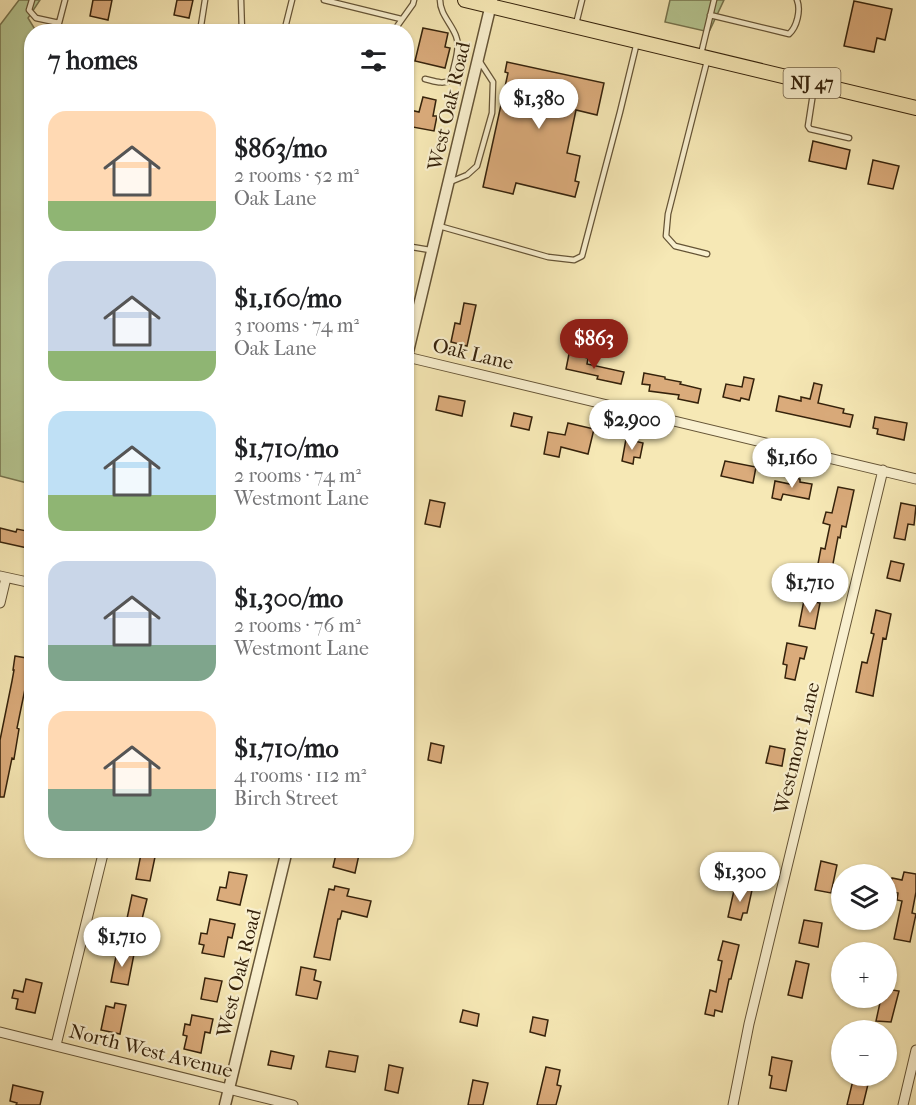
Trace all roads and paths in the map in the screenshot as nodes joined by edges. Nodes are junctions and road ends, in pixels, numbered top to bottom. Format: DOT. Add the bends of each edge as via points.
graph roads {
  1 [pos="32,0"];
  2 [pos="65,0"];
  3 [pos="205,0"];
  4 [pos="241,0"];
  5 [pos="292,0"];
  6 [pos="324,0"];
  7 [pos="414,0"];
  8 [pos="440,0"];
  9 [pos="465,0"];
  10 [pos="582,0"];
  11 [pos="714,0"];
  12 [pos="797,0"];
  13 [pos="492,3"];
  14 [pos="711,15"];
  15 [pos="401,19"];
  16 [pos="201,24"];
  17 [pos="242,24"];
  18 [pos="286,24"];
  19 [pos="398,24"];
  20 [pos="576,27"];
  21 [pos="637,42"];
  22 [pos="704,58"];
  23 [pos="478,60"];
  24 [pos="426,79"];
  25 [pos="815,84"];
  26 [pos="916,108"];
  27 [pos="849,138"];
  28 [pos="449,183"];
  29 [pos="438,226"];
  30 [pos="414,247"];
  31 [pos="433,250"];
  32 [pos="707,254"];
  33 [pos="414,329"];
  34 [pos="414,360"];
  35 [pos="883,470"];
  36 [pos="916,479"];
  37 [pos="3,577"];
  38 [pos="24,581"];
  39 [pos="0,603"];
  40 [pos="102,858"];
  41 [pos="285,858"];
  42 [pos="0,1032"];
  43 [pos="56,1045"];
  44 [pos="916,1050"];
  45 [pos="229,1089"];
  46 [pos="225,1105"];
  47 [pos="293,1105"];
  48 [pos="733,1105"];
  49 [pos="903,1105"];
  1 -- 2 [label="lane" via="29,10 36,18 59,23"];
  3 -- 16 [label="lane"];
  4 -- 17 [label="lane"];
  5 -- 18 [label="lane"];
  6 -- 15 [label="lane"];
  7 -- 15 [label="lane"];
  8 -- 24 [label="lane" via="440,8 457,38 457,48 450,80 442,83"];
  9 -- 13 [label="main road, NJ 47"];
  10 -- 20 [label="lane"];
  11 -- 14 [label="lane"];
  12 -- 14 [label="lane" via="800,6 789,34"];
  13 -- 20 [label="main road, NJ 47"];
  13 -- 23 [label="street, West Oak Road"];
  14 -- 22 [label="lane"];
  15 -- 19 [label="lane"];
  20 -- 21 [label="main road, NJ 47"];
  21 -- 22 [label="main road, NJ 47"];
  21 -- 29 [label="lane" via="582,256 574,260 548,257"];
  22 -- 25 [label="main road, NJ 47"];
  22 -- 32 [label="lane" via="666,236 675,246"];
  23 -- 28 [label="street, West Oak Road"];
  23 -- 28 [label="lane" via="493,82 492,113 477,166"];
  25 -- 26 [label="main road, NJ 47"];
  25 -- 27 [label="lane" via="808,126"];
  28 -- 29 [label="street, West Oak Road"];
  29 -- 31 [label="street, West Oak Road"];
  30 -- 31 [label="lane"];
  31 -- 33 [label="street, West Oak Road"];
  34 -- 35 [label="street, Oak Lane"];
  35 -- 36 [label="street, Oak Lane"];
  35 -- 48 [label="street, Westmont Lane"];
  37 -- 38 [label="street"];
  37 -- 39 [label="street"];
  40 -- 43 [label="street"];
  41 -- 45 [label="street, West Oak Road"];
  42 -- 43 [label="street, North West Avenue"];
  43 -- 45 [label="street, North West Avenue"];
  44 -- 49 [label="street"];
  45 -- 46 [label="street, West Oak Road"];
  45 -- 47 [label="street, North West Avenue"];
}
